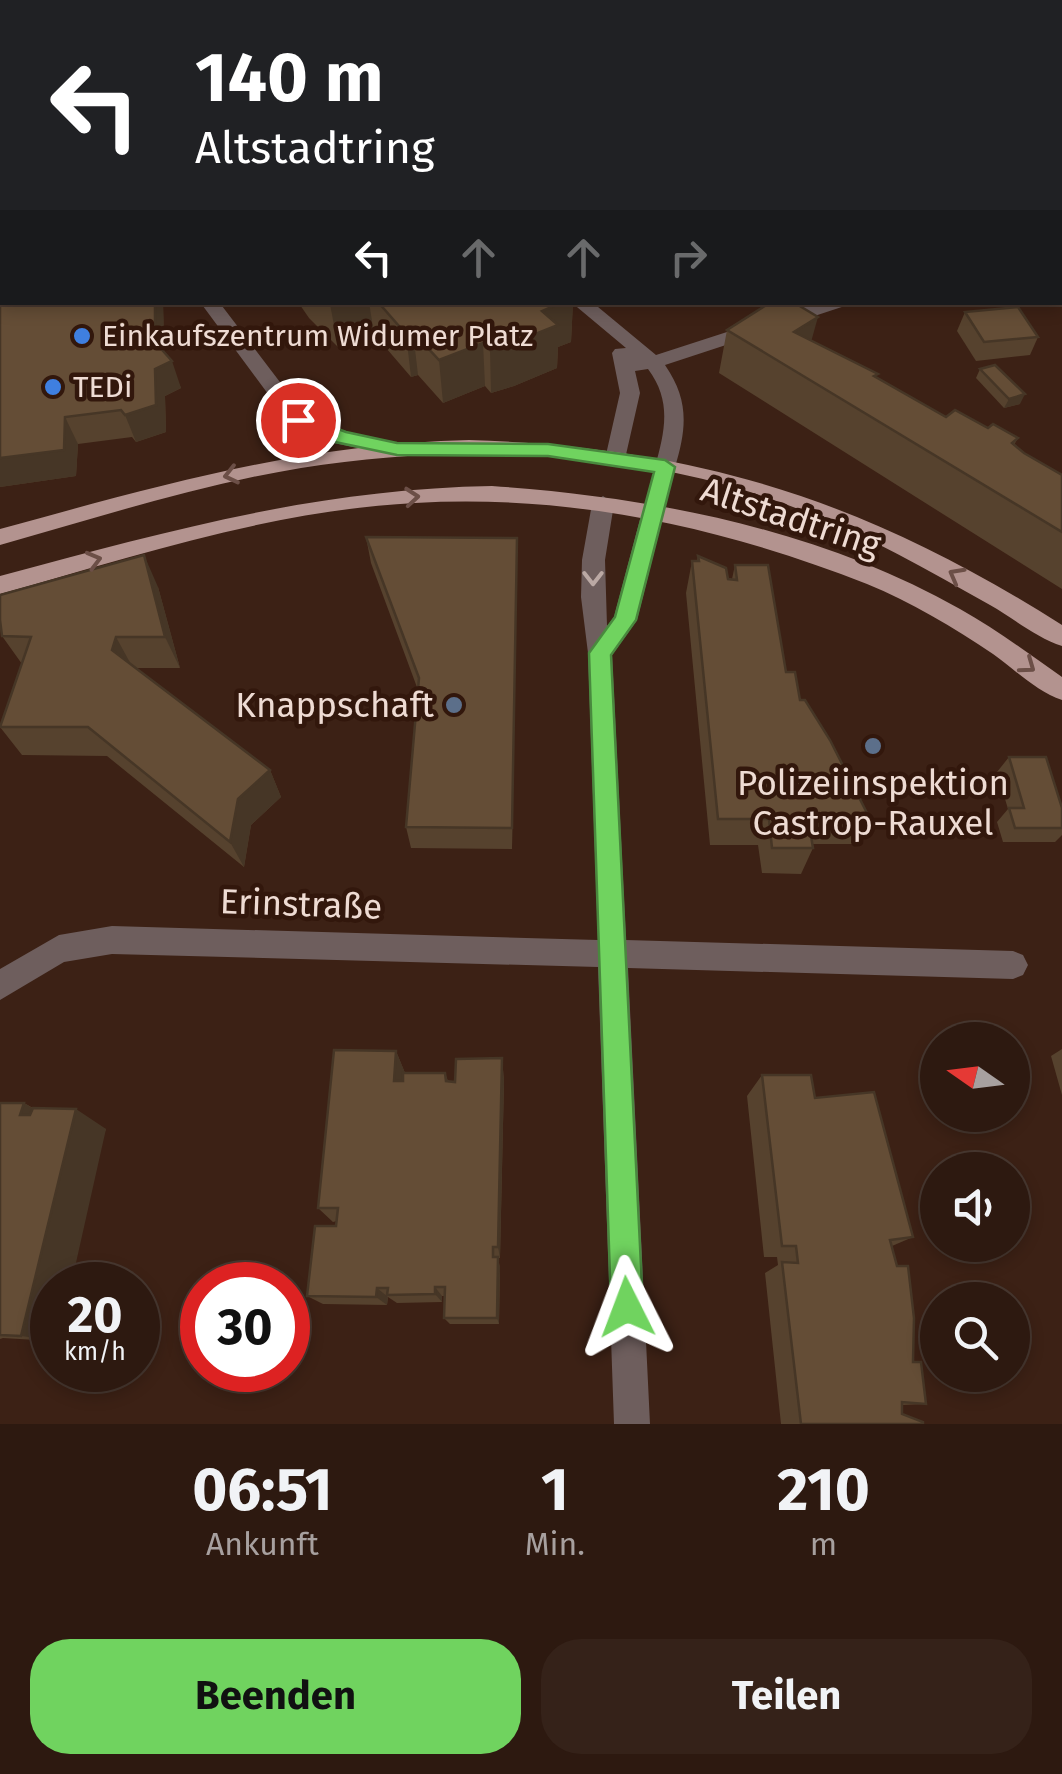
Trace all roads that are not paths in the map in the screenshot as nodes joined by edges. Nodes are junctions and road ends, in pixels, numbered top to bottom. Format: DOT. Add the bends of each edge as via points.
graph roads {
  1 [pos="211,305"];
  2 [pos="583,305"];
  3 [pos="836,305"];
  4 [pos="621,338"];
  5 [pos="653,362"];
  6 [pos="627,367"];
  7 [pos="397,449"];
  8 [pos="609,481"];
  9 [pos="659,490"];
  10 [pos="0,537"];
  11 [pos="0,586"];
  12 [pos="1062,638"];
  13 [pos="600,653"];
  14 [pos="1062,690"];
  15 [pos="611,952"];
  16 [pos="1013,966"];
  17 [pos="0,986"];
  18 [pos="632,1424"];
  1 -- 7 [label="street" via="298,420"];
  2 -- 4 [label="street"];
  3 -- 5 [label="street"];
  4 -- 5 [label="street"];
  4 -- 6 [label="street"];
  5 -- 6 [label="street"];
  5 -- 9 [label="street" via="672,392 676,421"];
  6 -- 8 [label="street" via="630,393"];
  7 -- 8 [label="main road, Altstadtring" via="492,447"];
  7 -- 10 [label="main road, Altstadtring, one-way" via="245,471"];
  8 -- 9 [label="main road, Altstadtring"];
  8 -- 9 [label="main road, Altstadtring"];
  11 -- 8 [label="main road, Altstadtring, one-way" via="342,503 520,494"];
  8 -- 13 [label="street, one-way" via="592,544"];
  12 -- 9 [label="main road, Altstadtring, one-way" via="897,543 784,496"];
  9 -- 13 [label="street" via="625,620"];
  9 -- 14 [label="main road, Altstadtring, one-way" via="948,614"];
  13 -- 15 [label="street"];
  15 -- 16 [label="street, Erinstraße"];
  15 -- 17 [label="street, Erinstraße" via="112,940 60,949"];
  15 -- 18 [label="street"];
}
